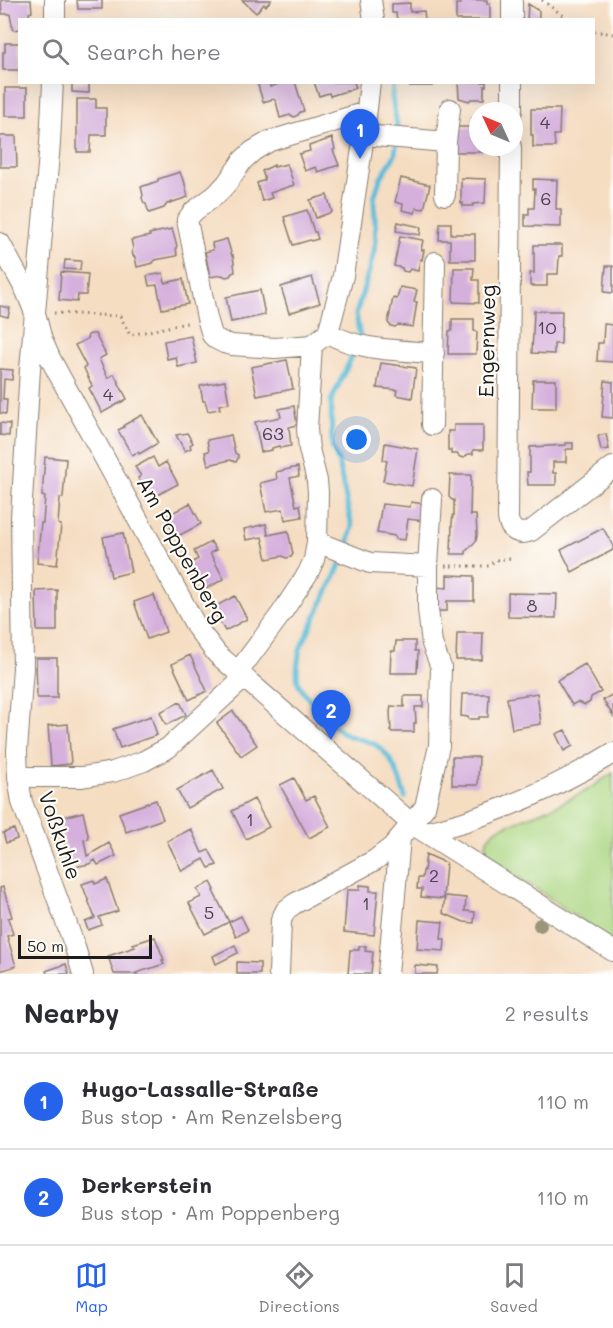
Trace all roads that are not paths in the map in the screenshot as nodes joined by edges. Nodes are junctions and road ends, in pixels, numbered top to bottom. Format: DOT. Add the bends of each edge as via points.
graph roads {
  1 [pos="55,0"];
  2 [pos="371,0"];
  3 [pos="512,0"];
  4 [pos="55,18"];
  5 [pos="374,18"];
  6 [pos="512,18"];
  7 [pos="53,84"];
  8 [pos="370,84"];
  9 [pos="512,84"];
  10 [pos="512,102"];
  11 [pos="450,109"];
  12 [pos="366,112"];
  13 [pos="364,135"];
  14 [pos="446,142"];
  15 [pos="511,156"];
  16 [pos="445,195"];
  17 [pos="0,243"];
  18 [pos="435,262"];
  19 [pos="35,313"];
  20 [pos="328,333"];
  21 [pos="312,345"];
  22 [pos="434,352"];
  23 [pos="432,425"];
  24 [pos="613,467"];
  25 [pos="432,499"];
  26 [pos="317,542"];
  27 [pos="428,566"];
  28 [pos="241,675"];
  29 [pos="613,753"];
  30 [pos="18,777"];
  31 [pos="413,831"];
  32 [pos="613,951"];
  33 [pos="83,974"];
  34 [pos="279,974"];
  35 [pos="388,974"];
  1 -- 4 [label="street"];
  2 -- 5 [label="street"];
  3 -- 6 [label="street"];
  7 -- 19 [label="street, Voßkuhle"];
  8 -- 12 [label="street"];
  9 -- 10 [label="street"];
  11 -- 14 [label="street"];
  12 -- 13 [label="street"];
  12 -- 21 [label="street" via="270,141 253,151 217,194 187,220 212,335 224,344 275,348"];
  13 -- 14 [label="street"];
  13 -- 20 [label="street" via="343,276"];
  14 -- 16 [label="street"];
  15 -- 24 [label="street, Engernweg" via="510,525 516,532 535,529"];
  17 -- 19 [label="street"];
  18 -- 22 [label="street"];
  19 -- 28 [label="street, Am Poppenberg" via="51,360 197,628 217,654"];
  19 -- 30 [label="street, Voßkuhle" via="21,517 23,668 16,750"];
  20 -- 21 [label="street"];
  20 -- 22 [label="street" via="355,345"];
  21 -- 26 [label="street" via="307,429 318,492"];
  22 -- 23 [label="street"];
  25 -- 27 [label="street"];
  26 -- 27 [label="street" via="370,563"];
  26 -- 28 [label="street" via="308,573"];
  27 -- 31 [label="street" via="429,627 441,667 439,746 425,807"];
  28 -- 30 [label="street" via="168,748 144,761 82,777"];
  28 -- 31 [label="street, Am Poppenberg"];
  29 -- 31 [label="street" via="555,786 519,801 475,818"];
  30 -- 33 [label="street, Voßkuhle" via="22,802"];
  31 -- 32 [label="street, Am Poppenberg"];
  31 -- 34 [label="street" via="375,860 286,910 281,920"];
  31 -- 35 [label="street"];
}
